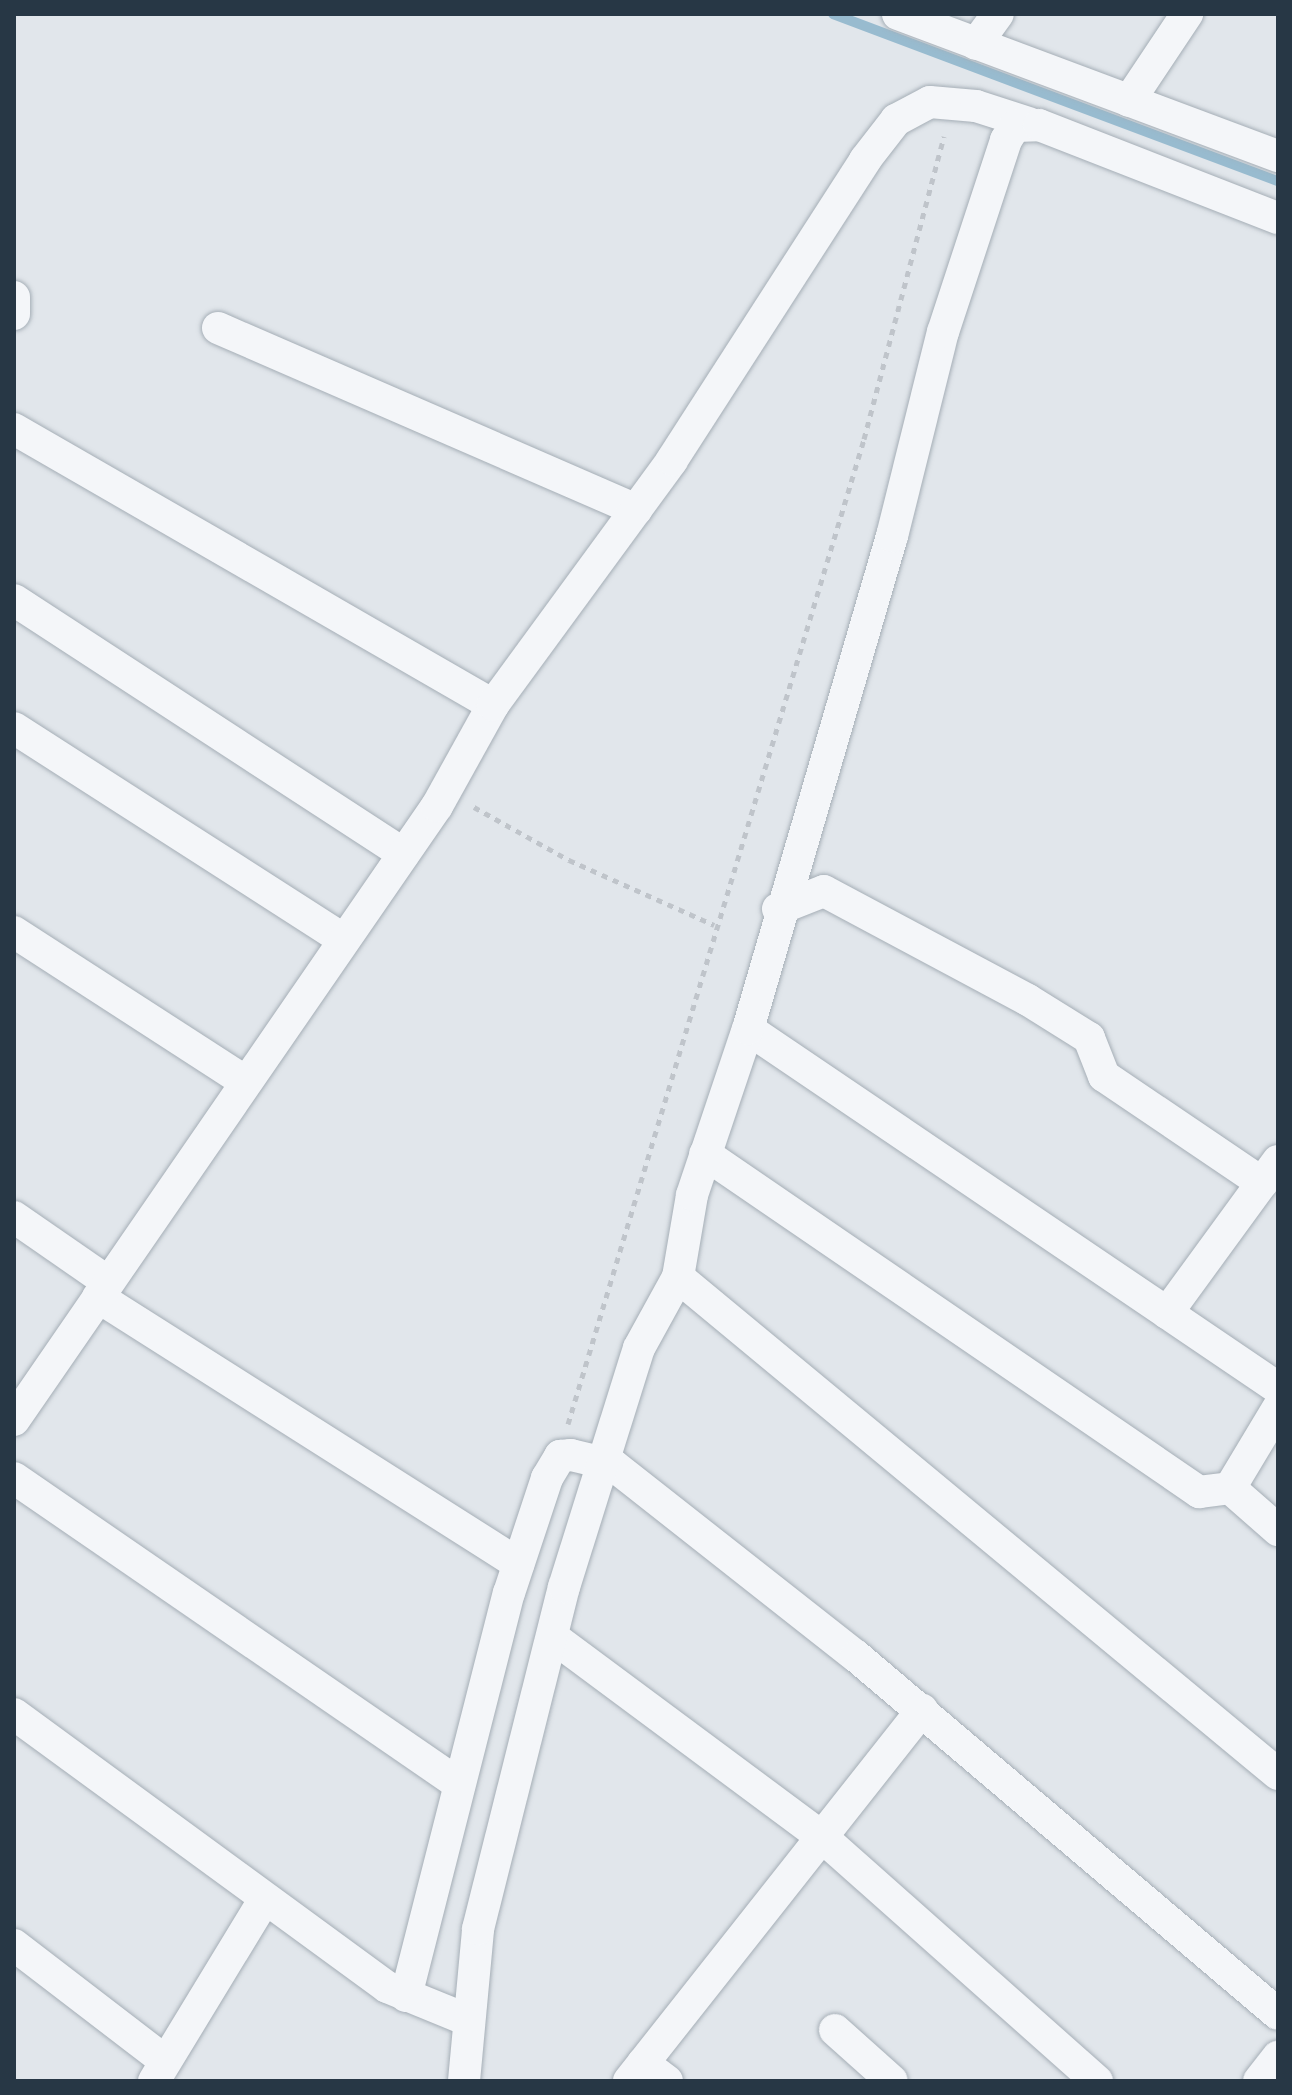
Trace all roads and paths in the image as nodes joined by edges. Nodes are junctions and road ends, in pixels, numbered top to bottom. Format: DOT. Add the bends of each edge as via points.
graph roads {
  1 [pos="898,14"];
  2 [pos="998,14"];
  3 [pos="1187,14"];
  4 [pos="976,44"];
  5 [pos="1129,101"];
  6 [pos="976,106"];
  7 [pos="1029,123"];
  8 [pos="1278,156"];
  9 [pos="1278,218"];
  10 [pos="14,297"];
  11 [pos="14,314"];
  12 [pos="218,328"];
  13 [pos="14,429"];
  14 [pos="636,510"];
  15 [pos="14,600"];
  16 [pos="493,705"];
  17 [pos="14,728"];
  18 [pos="445,791"];
  19 [pos="403,854"];
  20 [pos="778,909"];
  21 [pos="714,925"];
  22 [pos="14,932"];
  23 [pos="344,940"];
  24 [pos="748,1029"];
  25 [pos="244,1081"];
  26 [pos="705,1154"];
  27 [pos="1270,1172"];
  28 [pos="14,1217"];
  29 [pos="678,1277"];
  30 [pos="103,1289"];
  31 [pos="1167,1313"];
  32 [pos="1278,1388"];
  33 [pos="1278,1408"];
  34 [pos="14,1420"];
  35 [pos="581,1458"];
  36 [pos="14,1478"];
  37 [pos="1230,1488"];
  38 [pos="1278,1530"];
  39 [pos="518,1564"];
  40 [pos="554,1638"];
  41 [pos="922,1710"];
  42 [pos="14,1714"];
  43 [pos="1278,1774"];
  44 [pos="456,1782"];
  45 [pos="822,1837"];
  46 [pos="264,1900"];
  47 [pos="14,1945"];
  48 [pos="440,2010"];
  49 [pos="1278,2014"];
  50 [pos="835,2030"];
  51 [pos="1278,2057"];
  52 [pos="160,2071"];
  53 [pos="646,2075"];
  54 [pos="464,2081"];
  55 [pos="892,2081"];
  56 [pos="1097,2081"];
  57 [pos="1259,2081"];
  1 -- 4 [label="street"];
  2 -- 4 [label="street"];
  3 -- 5 [label="street"];
  4 -- 5 [label="street"];
  5 -- 8 [label="street"];
  6 -- 7 [label="street"];
  6 -- 14 [label="street" via="905,113 865,160"];
  6 -- 21 [label="path" via="901,312"];
  7 -- 9 [label="street"];
  7 -- 20 [label="street" via="1015,126 1006,140 943,332 892,536"];
  10 -- 11 [label="street"];
  12 -- 14 [label="street"];
  13 -- 16 [label="street"];
  14 -- 16 [label="street"];
  15 -- 19 [label="street"];
  16 -- 18 [label="street"];
  17 -- 23 [label="street"];
  18 -- 19 [label="street"];
  18 -- 21 [label="path" via="569,860"];
  19 -- 23 [label="street"];
  20 -- 24 [label="street"];
  20 -- 27 [label="street" via="824,891 1028,1000 1089,1038 1104,1076"];
  21 -- 35 [label="path"];
  22 -- 25 [label="street"];
  23 -- 25 [label="street"];
  24 -- 26 [label="street"];
  24 -- 31 [label="street"];
  25 -- 30 [label="street"];
  26 -- 29 [label="street"];
  26 -- 37 [label="street" via="1199,1492"];
  27 -- 31 [label="street"];
  28 -- 30 [label="street"];
  29 -- 35 [label="street"];
  29 -- 43 [label="street"];
  30 -- 34 [label="street"];
  30 -- 39 [label="street"];
  31 -- 32 [label="street"];
  33 -- 37 [label="street"];
  35 -- 39 [label="street"];
  35 -- 40 [label="street"];
  35 -- 41 [label="street"];
  36 -- 44 [label="street"];
  37 -- 38 [label="street"];
  39 -- 44 [label="street"];
  40 -- 45 [label="street"];
  40 -- 48 [label="street" via="478,1929"];
  41 -- 45 [label="street"];
  41 -- 49 [label="street"];
  42 -- 46 [label="street"];
  44 -- 48 [label="street"];
  45 -- 53 [label="street"];
  45 -- 56 [label="street"];
  46 -- 48 [label="street"];
  46 -- 52 [label="street"];
  47 -- 52 [label="street"];
  48 -- 54 [label="street"];
  50 -- 55 [label="street"];
  51 -- 57 [label="street"];
}
